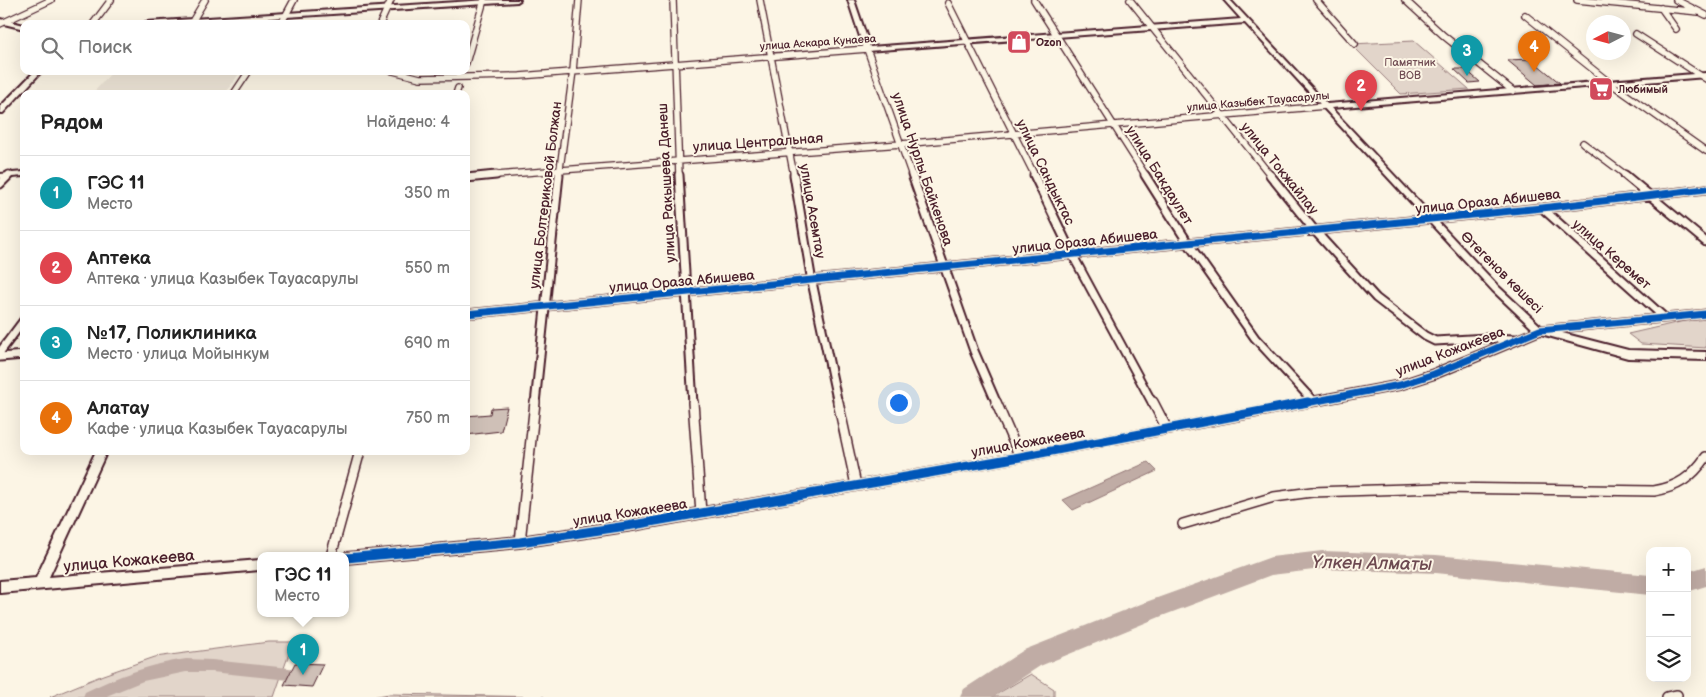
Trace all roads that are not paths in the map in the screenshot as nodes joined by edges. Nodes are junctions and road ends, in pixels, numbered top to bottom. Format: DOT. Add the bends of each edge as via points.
graph roads {
  1 [pos="51,0"];
  2 [pos="111,0"];
  3 [pos="205,0"];
  4 [pos="294,0"];
  5 [pos="391,0"];
  6 [pos="517,0"];
  7 [pos="578,0"];
  8 [pos="673,0"];
  9 [pos="760,0"];
  10 [pos="851,0"];
  11 [pos="1034,0"];
  12 [pos="1130,0"];
  13 [pos="1227,0"];
  14 [pos="1316,0"];
  15 [pos="1405,0"];
  16 [pos="1577,0"];
  17 [pos="1587,0"];
  18 [pos="1676,0"];
  19 [pos="484,1"];
  20 [pos="948,3"];
  21 [pos="1661,8"];
  22 [pos="388,9"];
  23 [pos="1699,12"];
  24 [pos="286,15"];
  25 [pos="1525,15"];
  26 [pos="1706,15"];
  27 [pos="96,20"];
  28 [pos="194,20"];
  29 [pos="283,20"];
  30 [pos="382,20"];
  31 [pos="1245,21"];
  32 [pos="1,22"];
  33 [pos="20,26"];
  34 [pos="1150,27"];
  35 [pos="1676,29"];
  36 [pos="1057,34"];
  37 [pos="1636,34"];
  38 [pos="966,41"];
  39 [pos="1355,44"];
  40 [pos="470,49"];
  41 [pos="867,49"];
  42 [pos="771,56"];
  43 [pos="674,63"];
  44 [pos="573,71"];
  45 [pos="34,75"];
  46 [pos="246,75"];
  47 [pos="408,75"];
  48 [pos="463,76"];
  49 [pos="1704,76"];
  50 [pos="1610,83"];
  51 [pos="236,90"];
  52 [pos="1513,90"];
  53 [pos="1325,106"];
  54 [pos="0,111"];
  55 [pos="1221,115"];
  56 [pos="1113,124"];
  57 [pos="1014,132"];
  58 [pos="1583,143"];
  59 [pos="901,144"];
  60 [pos="1706,151"];
  61 [pos="790,152"];
  62 [pos="677,160"];
  63 [pos="560,169"];
  64 [pos="20,174"];
  65 [pos="4,175"];
  66 [pos="470,178"];
  67 [pos="0,184"];
  68 [pos="1706,189"];
  69 [pos="1651,195"];
  70 [pos="1542,208"];
  71 [pos="1430,219"];
  72 [pos="1315,231"];
  73 [pos="1706,242"];
  74 [pos="1188,243"];
  75 [pos="1072,254"];
  76 [pos="944,268"];
  77 [pos="812,282"];
  78 [pos="684,293"];
  79 [pos="544,306"];
  80 [pos="470,314"];
  81 [pos="1706,314"];
  82 [pos="1665,318"];
  83 [pos="20,325"];
  84 [pos="1540,330"];
  85 [pos="1515,339"];
  86 [pos="0,352"];
  87 [pos="20,355"];
  88 [pos="1706,356"];
  89 [pos="0,357"];
  90 [pos="1313,401"];
  91 [pos="1167,429"];
  92 [pos="100,455"];
  93 [pos="359,455"];
  94 [pos="1020,457"];
  95 [pos="1706,457"];
  96 [pos="856,485"];
  97 [pos="701,513"];
  98 [pos="1183,524"];
  99 [pos="520,542"];
  100 [pos="332,552"];
  101 [pos="349,558"];
  102 [pos="257,565"];
  103 [pos="40,583"];
  104 [pos="0,587"];
  1 -- 32 [label="street"];
  2 -- 27 [label="street"];
  3 -- 28 [label="street"];
  4 -- 24 [label="street"];
  5 -- 22 [label="street"];
  6 -- 19 [label="street"];
  7 -- 44 [label="street, улица Болтериковой Болжан"];
  8 -- 43 [label="street, улица Ракышева Данеш"];
  9 -- 42 [label="street, улица Асемтау"];
  10 -- 41 [label="street, улица Нурлы Байкенова"];
  11 -- 36 [label="street, улица Бакдаулет"];
  12 -- 34 [label="street, улица Токжайлау"];
  13 -- 31 [label="street, Өтегенов көшесі"];
  14 -- 39 [label="street"];
  15 -- 52 [label="street" via="1444,36"];
  16 -- 17 [label="street"];
  17 -- 21 [label="street"];
  18 -- 23 [label="street"];
  19 -- 22 [label="street"];
  19 -- 40 [label="street"];
  20 -- 38 [label="street, улица Сандыктас"];
  21 -- 23 [label="street"];
  21 -- 35 [label="street"];
  22 -- 24 [label="street"];
  22 -- 30 [label="street"];
  23 -- 26 [label="street"];
  24 -- 28 [label="street"];
  24 -- 29 [label="street"];
  25 -- 50 [label="street"];
  31 -- 34 [label="street, улица Аскара Кунаева"];
  31 -- 53 [label="street, Өтегенов көшесі"];
  32 -- 33 [label="street"];
  34 -- 36 [label="street, улица Аскара Кунаева"];
  34 -- 55 [label="street, улица Токжайлау"];
  36 -- 38 [label="street, улица Аскара Кунаева"];
  36 -- 56 [label="street, улица Бакдаулет"];
  37 -- 49 [label="street"];
  38 -- 41 [label="street, улица Аскара Кунаева"];
  38 -- 57 [label="street, улица Сандыктас"];
  41 -- 42 [label="street, улица Аскара Кунаева"];
  41 -- 59 [label="street, улица Нурлы Байкенова"];
  42 -- 43 [label="street, улица Аскара Кунаева"];
  42 -- 61 [label="street, улица Асемтау"];
  43 -- 44 [label="street, улица Аскара Кунаева"];
  43 -- 62 [label="street, улица Ракышева Данеш"];
  44 -- 48 [label="street, улица Аскара Кунаева" via="520,76"];
  44 -- 63 [label="street, улица Болтериковой Болжан"];
  45 -- 54 [label="street"];
  46 -- 51 [label="street"];
  47 -- 48 [label="street, улица Аскара Кунаева" via="420,78"];
  49 -- 50 [label="street, улица Казыбек Тауасарулы"];
  50 -- 52 [label="street, улица Казыбек Тауасарулы"];
  50 -- 60 [label="street"];
  52 -- 53 [label="street, улица Казыбек Тауасарулы"];
  53 -- 55 [label="street, улица Казыбек Тауасарулы"];
  53 -- 71 [label="street, Өтегенов көшесі"];
  55 -- 56 [label="street, улица Казыбек Тауасарулы"];
  55 -- 72 [label="street, улица Токжайлау"];
  56 -- 57 [label="street, улица Казыбек Тауасарулы"];
  56 -- 74 [label="street, улица Бакдаулет"];
  57 -- 59 [label="street, улица Казыбек Тауасарулы"];
  57 -- 75 [label="street, улица Сандыктас"];
  58 -- 69 [label="street"];
  59 -- 61 [label="street, улица Центральная"];
  59 -- 76 [label="street, улица Нурлы Байкенова"];
  61 -- 62 [label="street, улица Центральная"];
  61 -- 77 [label="street, улица Асемтау"];
  62 -- 63 [label="street, улица Центральная"];
  62 -- 78 [label="street, улица Ракышева Данеш"];
  63 -- 66 [label="street, улица Центральная"];
  63 -- 79 [label="street, улица Болтериковой Болжан"];
  64 -- 65 [label="street"];
  65 -- 67 [label="street"];
  68 -- 69 [label="street, улица Ораза Абишева"];
  69 -- 70 [label="street, улица Ораза Абишева"];
  69 -- 73 [label="street"];
  70 -- 71 [label="street, улица Ораза Абишева"];
  70 -- 82 [label="street, улица Керемет"];
  71 -- 72 [label="street, улица Ораза Абишева"];
  71 -- 84 [label="street, Өтегенов көшесі"];
  72 -- 74 [label="street, улица Ораза Абишева"];
  72 -- 85 [label="street, улица Токжайлау" via="1376,298 1424,336 1435,341"];
  74 -- 75 [label="street, улица Ораза Абишева"];
  74 -- 90 [label="street, улица Бакдаулет" via="1255,338"];
  75 -- 76 [label="street, улица Ораза Абишева"];
  75 -- 91 [label="street, улица Сандыктас"];
  76 -- 77 [label="street, улица Ораза Абишева"];
  76 -- 94 [label="street, улица Нурлы Байкенова" via="974,351"];
  77 -- 78 [label="street, улица Ораза Абишева"];
  77 -- 96 [label="street, улица Асемтау"];
  78 -- 79 [label="street, улица Ораза Абишева"];
  78 -- 97 [label="street, улица Ракышева Данеш"];
  79 -- 80 [label="street, улица Ораза Абишева"];
  79 -- 99 [label="street, улица Болтериковой Болжан"];
  81 -- 82 [label="street, улица Кожакеева"];
  82 -- 84 [label="street, улица Кожакеева"];
  83 -- 86 [label="street"];
  84 -- 85 [label="street, улица Кожакеева"];
  84 -- 88 [label="street, Өтегенов көшесі" via="1628,354"];
  85 -- 90 [label="street, улица Кожакеева" via="1400,385"];
  87 -- 89 [label="street"];
  90 -- 91 [label="street, улица Кожакеева"];
  91 -- 94 [label="street, улица Кожакеева"];
  92 -- 103 [label="street"];
  93 -- 100 [label="street"];
  94 -- 96 [label="street, улица Кожакеева"];
  95 -- 98 [label="street" via="1695,473 1680,485 1665,490 1439,488 1312,492 1274,497"];
  96 -- 97 [label="street, улица Кожакеева"];
  97 -- 99 [label="street, улица Кожакеева"];
  99 -- 101 [label="street, улица Кожакеева"];
  102 -- 103 [label="street, улица Кожакеева"];
  103 -- 104 [label="street, улица Кожакеева"];
}
